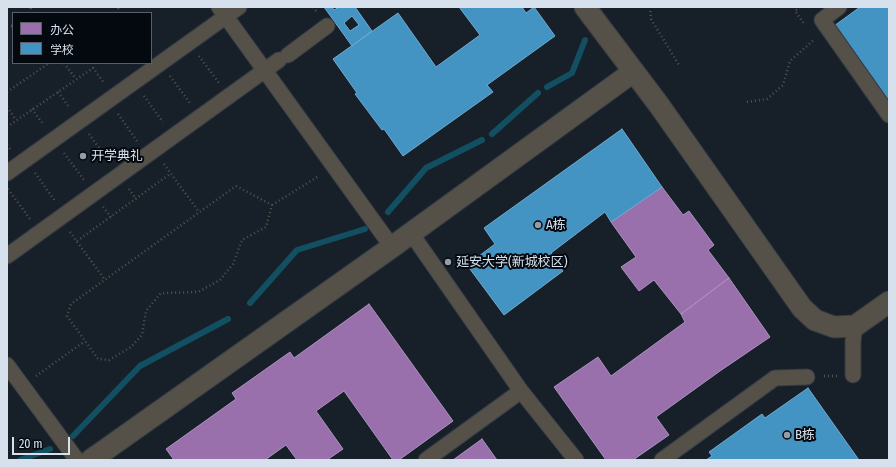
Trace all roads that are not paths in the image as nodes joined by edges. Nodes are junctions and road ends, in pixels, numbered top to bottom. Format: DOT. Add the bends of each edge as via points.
graph roads {
  1 [pos="239,7"];
  2 [pos="585,7"];
  3 [pos="839,7"];
  4 [pos="222,12"];
  5 [pos="328,26"];
  6 [pos="265,70"];
  7 [pos="633,72"];
  8 [pos="889,115"];
  9 [pos="7,173"];
  10 [pos="411,233"];
  11 [pos="392,247"];
  12 [pos="7,256"];
  13 [pos="889,302"];
  14 [pos="855,326"];
  15 [pos="7,365"];
  16 [pos="853,375"];
  17 [pos="807,377"];
  18 [pos="521,391"];
  19 [pos="77,460"];
  20 [pos="91,460"];
  21 [pos="426,460"];
  22 [pos="576,460"];
  23 [pos="662,460"];
  1 -- 4 [label="street"];
  2 -- 7 [label="street"];
  3 -- 8 [label="street" via="822,20"];
  4 -- 6 [label="street"];
  4 -- 9 [label="street" via="190,42"];
  5 -- 6 [label="street"];
  6 -- 11 [label="street"];
  6 -- 12 [label="street"];
  7 -- 10 [label="street"];
  7 -- 14 [label="street" via="802,308 815,320 834,327"];
  10 -- 11 [label="street"];
  10 -- 18 [label="street"];
  11 -- 20 [label="street"];
  13 -- 14 [label="street"];
  14 -- 16 [label="street"];
  15 -- 19 [label="street"];
  17 -- 23 [label="street" via="775,378"];
  18 -- 21 [label="street"];
  18 -- 22 [label="street"];
}
